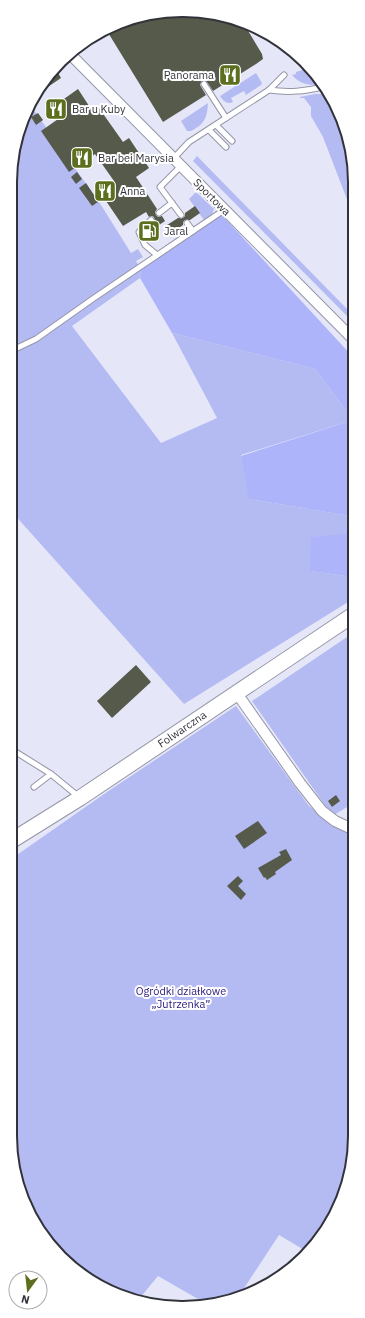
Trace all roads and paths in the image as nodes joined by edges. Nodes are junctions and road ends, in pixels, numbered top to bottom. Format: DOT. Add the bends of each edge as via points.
graph roads {
  1 [pos="74,58"];
  2 [pos="284,75"];
  3 [pos="204,84"];
  4 [pos="318,88"];
  5 [pos="269,90"];
  6 [pos="226,118"];
  7 [pos="216,125"];
  8 [pos="209,130"];
  9 [pos="232,141"];
  10 [pos="226,147"];
  11 [pos="173,159"];
  12 [pos="180,166"];
  13 [pos="172,203"];
  14 [pos="224,210"];
  15 [pos="160,213"];
  16 [pos="181,215"];
  17 [pos="151,220"];
  18 [pos="186,223"];
  19 [pos="193,231"];
  20 [pos="157,255"];
  21 [pos="348,334"];
  22 [pos="17,348"];
  23 [pos="348,618"];
  24 [pos="236,692"];
  25 [pos="17,753"];
  26 [pos="51,774"];
  27 [pos="34,787"];
  28 [pos="80,798"];
  29 [pos="348,827"];
  30 [pos="17,837"];
  1 -- 11 [label="street, Sportowa"];
  2 -- 5 [label="lane"];
  3 -- 6 [label="lane"];
  4 -- 5 [label="lane" via="286,92"];
  5 -- 6 [label="lane"];
  6 -- 7 [label="lane"];
  7 -- 8 [label="lane"];
  7 -- 9 [label="lane"];
  8 -- 10 [label="lane"];
  8 -- 11 [label="lane" via="189,142"];
  11 -- 12 [label="street, Sportowa"];
  12 -- 13 [label="lane" via="160,187"];
  12 -- 14 [label="street, Sportowa"];
  13 -- 15 [label="lane"];
  13 -- 16 [label="lane"];
  14 -- 19 [label="lane"];
  14 -- 21 [label="street, Sportowa"];
  17 -- 20 [label="lane" via="139,232 145,245"];
  18 -- 19 [label="lane"];
  19 -- 20 [label="lane"];
  20 -- 22 [label="lane" via="36,339"];
  23 -- 24 [label="street, Folwarczna"];
  24 -- 28 [label="street, Folwarczna"];
  24 -- 29 [label="street" via="322,810 335,821"];
  25 -- 26 [label="lane"];
  26 -- 27 [label="lane"];
  26 -- 28 [label="lane"];
  28 -- 30 [label="street, Folwarczna"];
}
